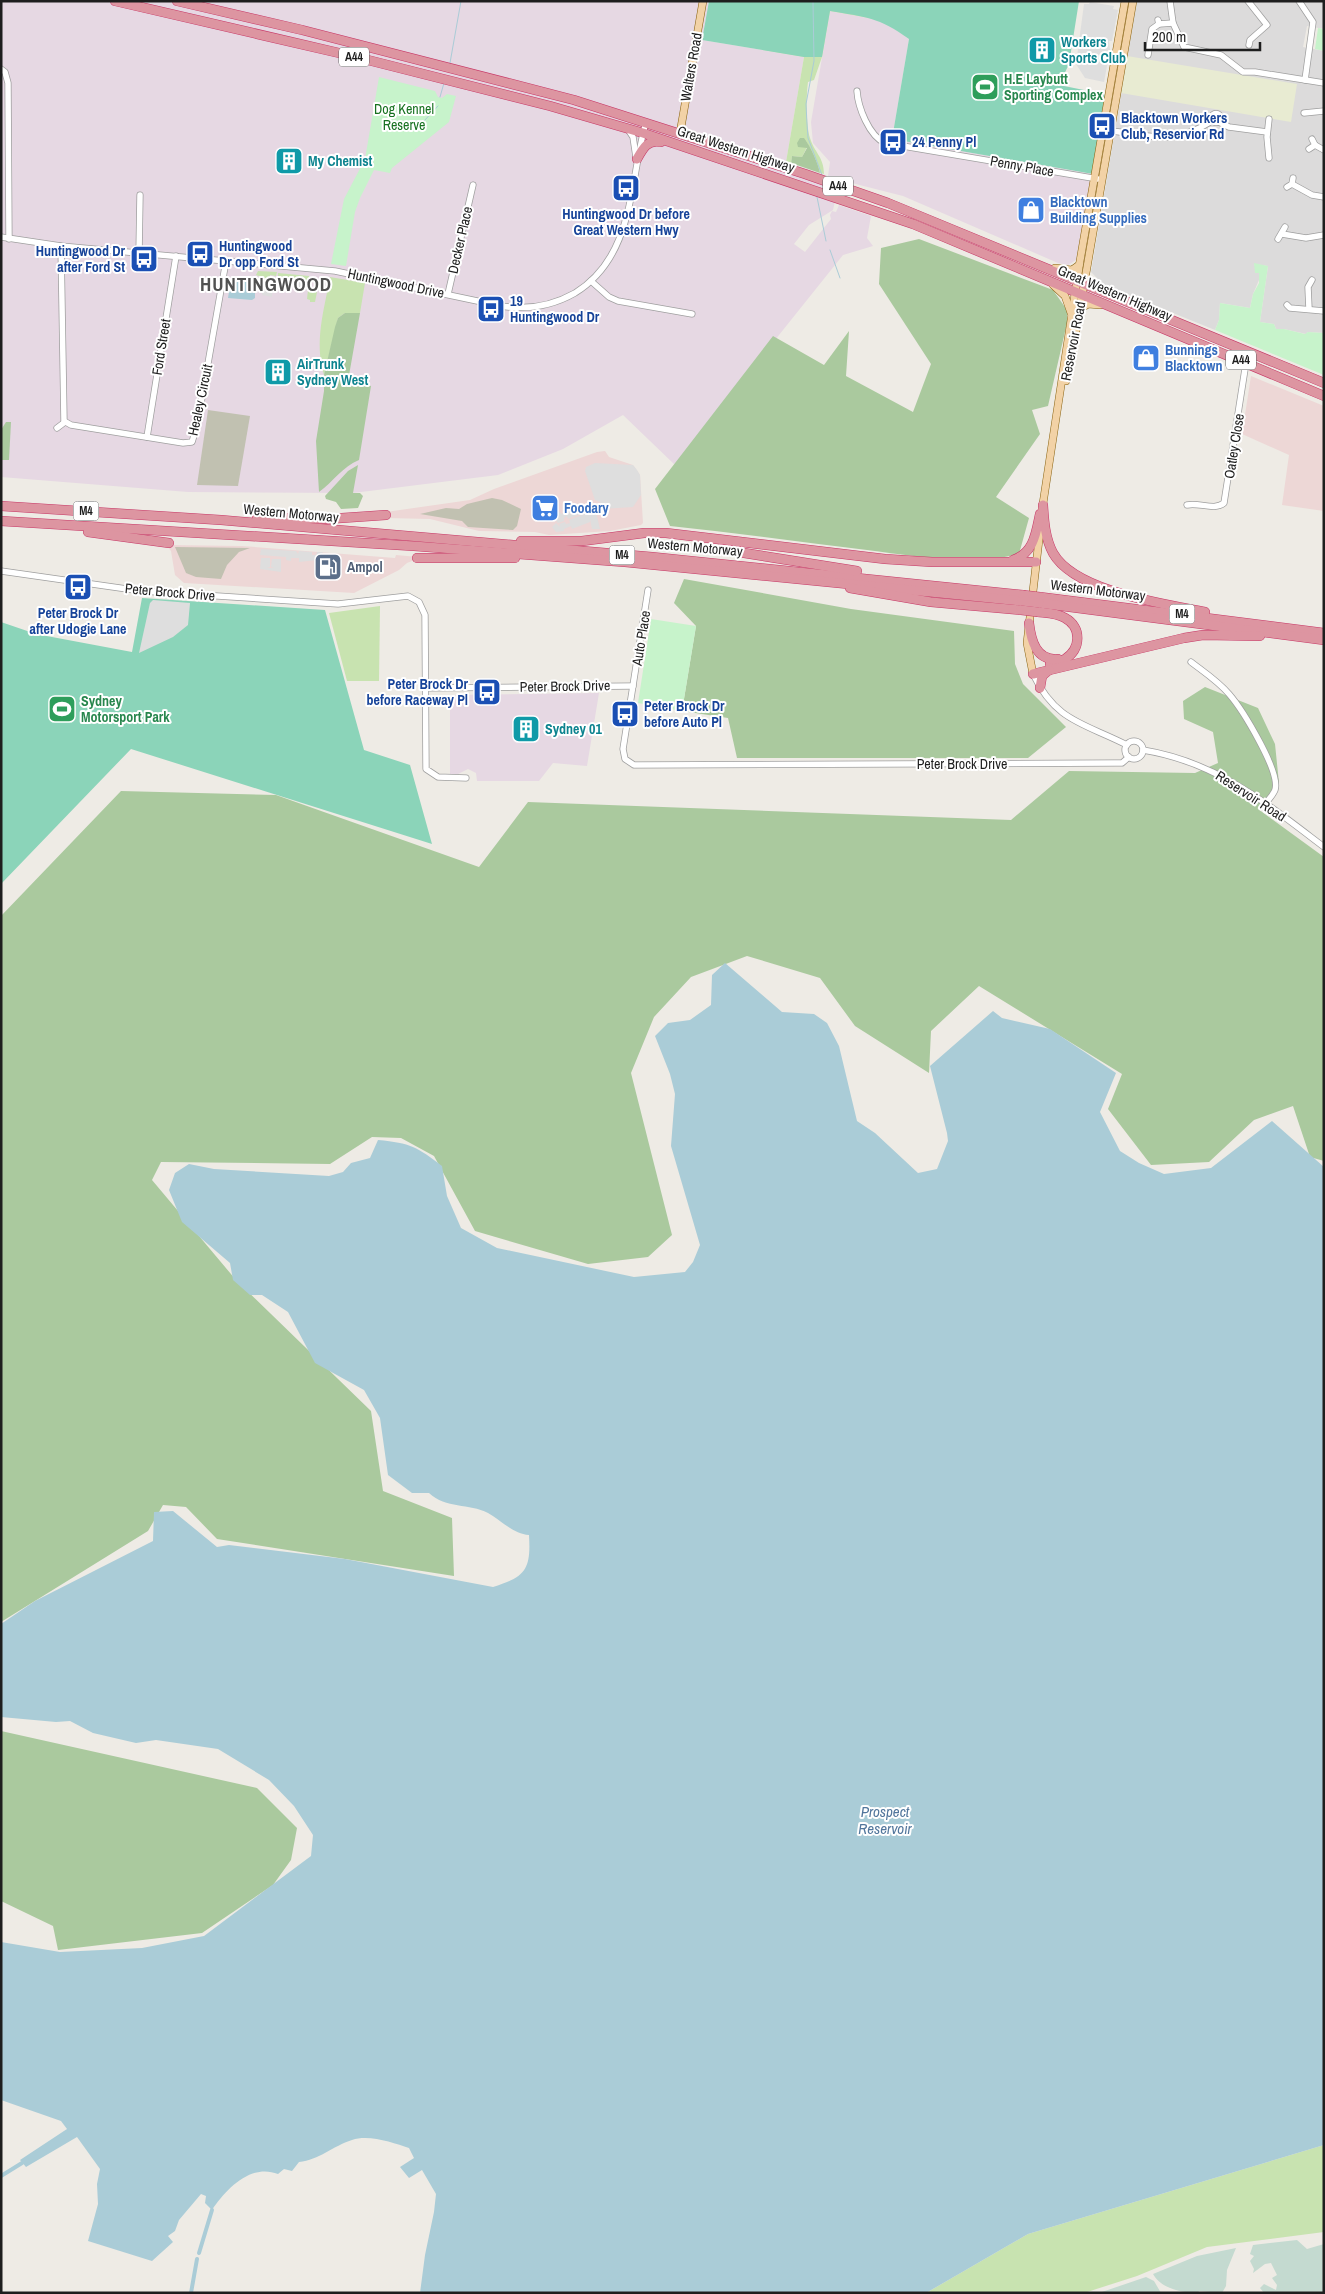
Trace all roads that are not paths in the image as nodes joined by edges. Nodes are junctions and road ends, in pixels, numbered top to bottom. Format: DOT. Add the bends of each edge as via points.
graph roads {
  1 [pos="115,1"];
  2 [pos="177,1"];
  3 [pos="703,1"];
  4 [pos="1125,1"];
  5 [pos="1133,1"];
  6 [pos="1170,1"];
  7 [pos="1248,1"];
  8 [pos="1299,1"];
  9 [pos="231,13"];
  10 [pos="1174,23"];
  11 [pos="228,26"];
  12 [pos="1249,45"];
  13 [pos="1148,55"];
  14 [pos="1,69"];
  15 [pos="1305,80"];
  16 [pos="1324,83"];
  17 [pos="857,91"];
  18 [pos="1324,111"];
  19 [pos="1304,113"];
  20 [pos="1270,119"];
  21 [pos="646,122"];
  22 [pos="626,128"];
  23 [pos="1110,131"];
  24 [pos="1267,132"];
  25 [pos="642,133"];
  26 [pos="680,133"];
  27 [pos="1312,138"];
  28 [pos="1324,150"];
  29 [pos="1269,158"];
  30 [pos="637,159"];
  31 [pos="741,165"];
  32 [pos="1099,180"];
  33 [pos="1291,183"];
  34 [pos="473,185"];
  35 [pos="140,195"];
  36 [pos="1324,197"];
  37 [pos="1285,227"];
  38 [pos="1324,236"];
  39 [pos="1,237"];
  40 [pos="8,239"];
  41 [pos="61,246"];
  42 [pos="138,253"];
  43 [pos="176,256"];
  44 [pos="226,261"];
  45 [pos="1033,263"];
  46 [pos="1080,264"];
  47 [pos="1046,279"];
  48 [pos="1312,280"];
  49 [pos="592,281"];
  50 [pos="1081,282"];
  51 [pos="1080,292"];
  52 [pos="448,294"];
  53 [pos="1287,305"];
  54 [pos="1111,306"];
  55 [pos="1080,309"];
  56 [pos="1309,309"];
  57 [pos="1324,312"];
  58 [pos="692,314"];
  59 [pos="1072,318"];
  60 [pos="1251,352"];
  61 [pos="1246,363"];
  62 [pos="1324,383"];
  63 [pos="1324,396"];
  64 [pos="1058,413"];
  65 [pos="65,422"];
  66 [pos="57,428"];
  67 [pos="146,438"];
  68 [pos="1043,504"];
  69 [pos="1187,505"];
  70 [pos="1,506"];
  71 [pos="386,515"];
  72 [pos="221,520"];
  73 [pos="5,521"];
  74 [pos="449,540"];
  75 [pos="170,543"];
  76 [pos="738,552"];
  77 [pos="545,556"];
  78 [pos="417,558"];
  79 [pos="1004,562"];
  80 [pos="1036,562"];
  81 [pos="1,571"];
  82 [pos="959,588"];
  83 [pos="648,590"];
  84 [pos="1022,602"];
  85 [pos="1039,604"];
  86 [pos="1029,623"];
  87 [pos="1272,626"];
  88 [pos="1324,633"];
  89 [pos="1281,634"];
  90 [pos="1324,640"];
  91 [pos="1070,655"];
  92 [pos="1191,662"];
  93 [pos="1050,670"];
  94 [pos="1032,672"];
  95 [pos="633,686"];
  96 [pos="425,688"];
  97 [pos="1040,688"];
  98 [pos="1127,745"];
  99 [pos="1143,750"];
  100 [pos="1129,757"];
  101 [pos="466,778"];
  102 [pos="1266,803"];
  103 [pos="1324,847"];
  1 -- 11 [label="highway, Great Western Highway / A44"];
  2 -- 9 [label="highway, Great Western Highway / A44"];
  3 -- 26 [label="main road, Walters Road"];
  4 -- 32 [label="main road, Reservoir Road"];
  5 -- 23 [label="main road, Reservoir Road"];
  6 -- 10 [label="street"];
  7 -- 12 [label="street" via="1267,25 1250,40"];
  8 -- 15 [label="street" via="1313,22"];
  9 -- 11 [label="highway"];
  9 -- 21 [label="highway, Great Western Highway / A44" via="540,91"];
  10 -- 13 [label="street" via="1158,22 1152,29"];
  10 -- 15 [label="street" via="1184,47 1221,55 1243,72"];
  11 -- 22 [label="highway, Great Western Highway / A44"];
  14 -- 40 [label="street" via="8,83"];
  15 -- 16 [label="street"];
  17 -- 32 [label="street, Penny Place" via="859,105 874,134 885,143"];
  18 -- 19 [label="street"];
  20 -- 24 [label="street"];
  21 -- 25 [label="street, Huntingwood Drive"];
  21 -- 26 [label="highway, Great Western Highway / A44"];
  22 -- 25 [label="highway, Great Western Highway / A44"];
  22 -- 30 [label="street, Huntingwood Drive" via="633,137"];
  23 -- 24 [label="street" via="1171,138 1212,121 1212,115 1216,114 1220,117 1219,122 1229,127"];
  23 -- 32 [label="main road, Reservoir Road"];
  24 -- 29 [label="street"];
  25 -- 30 [label="street, Huntingwood Drive"];
  25 -- 31 [label="highway, Great Western Highway / A44"];
  26 -- 45 [label="highway, Great Western Highway / A44" via="888,203"];
  27 -- 28 [label="street" via="1312,147"];
  30 -- 31 [label="highway" via="648,143 657,141"];
  30 -- 49 [label="street, Huntingwood Drive" via="620,242"];
  31 -- 47 [label="highway, Great Western Highway / A44" via="914,224"];
  32 -- 46 [label="main road, Reservoir Road"];
  32 -- 50 [label="main road, Reservoir Road"];
  33 -- 36 [label="street" via="1312,195"];
  34 -- 52 [label="street, Decker Place"];
  35 -- 42 [label="street"];
  37 -- 38 [label="street" via="1280,236"];
  39 -- 40 [label="street, Huntingwood Drive"];
  40 -- 41 [label="street, Huntingwood Drive"];
  41 -- 42 [label="street, Huntingwood Drive"];
  41 -- 65 [label="street" via="62,417"];
  42 -- 43 [label="street, Huntingwood Drive"];
  43 -- 44 [label="street, Huntingwood Drive"];
  43 -- 67 [label="street, Ford Street"];
  44 -- 52 [label="street, Huntingwood Drive" via="335,271"];
  44 -- 67 [label="street, Healey Circuit" via="194,438 189,443"];
  45 -- 46 [label="main road" via="1069,271"];
  45 -- 50 [label="highway, Great Western Highway / A44"];
  46 -- 50 [label="main road, Reservoir Road"];
  47 -- 51 [label="highway, Great Western Highway / A44"];
  47 -- 59 [label="main road" via="1065,296"];
  48 -- 56 [label="street" via="1308,287"];
  49 -- 52 [label="street, Huntingwood Drive" via="564,298 524,308"];
  49 -- 58 [label="street" via="608,297 618,301"];
  50 -- 51 [label="main road, Reservoir Road"];
  50 -- 60 [label="highway, Great Western Highway / A44"];
  51 -- 54 [label="highway, Great Western Highway / A44"];
  51 -- 55 [label="main road, Reservoir Road"];
  51 -- 59 [label="main road, Reservoir Road"];
  53 -- 56 [label="street"];
  54 -- 55 [label="main road" via="1091,304"];
  54 -- 61 [label="highway, Great Western Highway / A44"];
  55 -- 64 [label="main road, Reservoir Road"];
  56 -- 57 [label="street"];
  59 -- 64 [label="main road, Reservoir Road"];
  60 -- 61 [label="street, Oatley Close"];
  60 -- 62 [label="highway, Great Western Highway / A44"];
  61 -- 63 [label="highway, Great Western Highway / A44"];
  61 -- 69 [label="street, Oatley Close" via="1224,503 1216,507"];
  64 -- 68 [label="main road, Reservoir Road"];
  65 -- 66 [label="street"];
  65 -- 67 [label="street, Healey Circuit"];
  68 -- 79 [label="highway" via="1031,547 1020,558"];
  68 -- 80 [label="main road, Reservoir Road"];
  68 -- 87 [label="highway" via="1045,532 1054,555 1082,578 1129,596"];
  70 -- 72 [label="highway, Western Motorway / M4"];
  71 -- 72 [label="highway" via="327,519 224,517"];
  72 -- 74 [label="highway, Western Motorway / M4"];
  73 -- 75 [label="highway"];
  73 -- 77 [label="highway, Western Motorway / M4"];
  74 -- 79 [label="highway" via="582,541 666,533 885,559"];
  74 -- 82 [label="highway, Western Motorway / M4"];
  76 -- 82 [label="highway"];
  77 -- 78 [label="highway"];
  77 -- 84 [label="highway, Western Motorway / M4"];
  79 -- 80 [label="highway"];
  80 -- 86 [label="main road, Reservoir Road"];
  81 -- 96 [label="street, Peter Brock Drive" via="141,591 329,604 408,596 419,602 425,615"];
  82 -- 84 [label="highway, Western Motorway / M4"];
  83 -- 95 [label="street, Auto Place"];
  84 -- 85 [label="highway, Western Motorway / M4, bridge"];
  84 -- 85 [label="highway, M4, bridge"];
  85 -- 87 [label="highway, Western Motorway / M4"];
  85 -- 89 [label="highway, Western Motorway / M4"];
  85 -- 91 [label="highway, M4" via="1074,625 1078,639"];
  86 -- 91 [label="highway" via="1033,644 1041,655 1053,660"];
  86 -- 94 [label="main road, Reservoir Road" via="1028,652"];
  87 -- 88 [label="highway, Western Motorway / M4"];
  89 -- 90 [label="highway, Western Motorway / M4"];
  89 -- 93 [label="highway" via="1190,637"];
  91 -- 94 [label="highway"];
  92 -- 102 [label="street" via="1228,692 1260,743 1274,777 1275,789"];
  93 -- 94 [label="highway"];
  93 -- 97 [label="highway" via="1041,678"];
  94 -- 97 [label="street, Reservoir Road"];
  95 -- 96 [label="street, Peter Brock Drive"];
  95 -- 100 [label="street, Peter Brock Drive" via="623,752 628,762 634,765 1115,763"];
  96 -- 101 [label="street" via="426,769 438,777"];
  97 -- 98 [label="street, Reservoir Road" via="1070,720"];
  98 -- 99 [label="street" via="1137,742"];
  98 -- 100 [label="street"];
  99 -- 100 [label="street" via="1140,757"];
  99 -- 102 [label="street, Reservoir Road" via="1202,766 1232,780"];
  102 -- 103 [label="street, Reservoir Road"];
}
